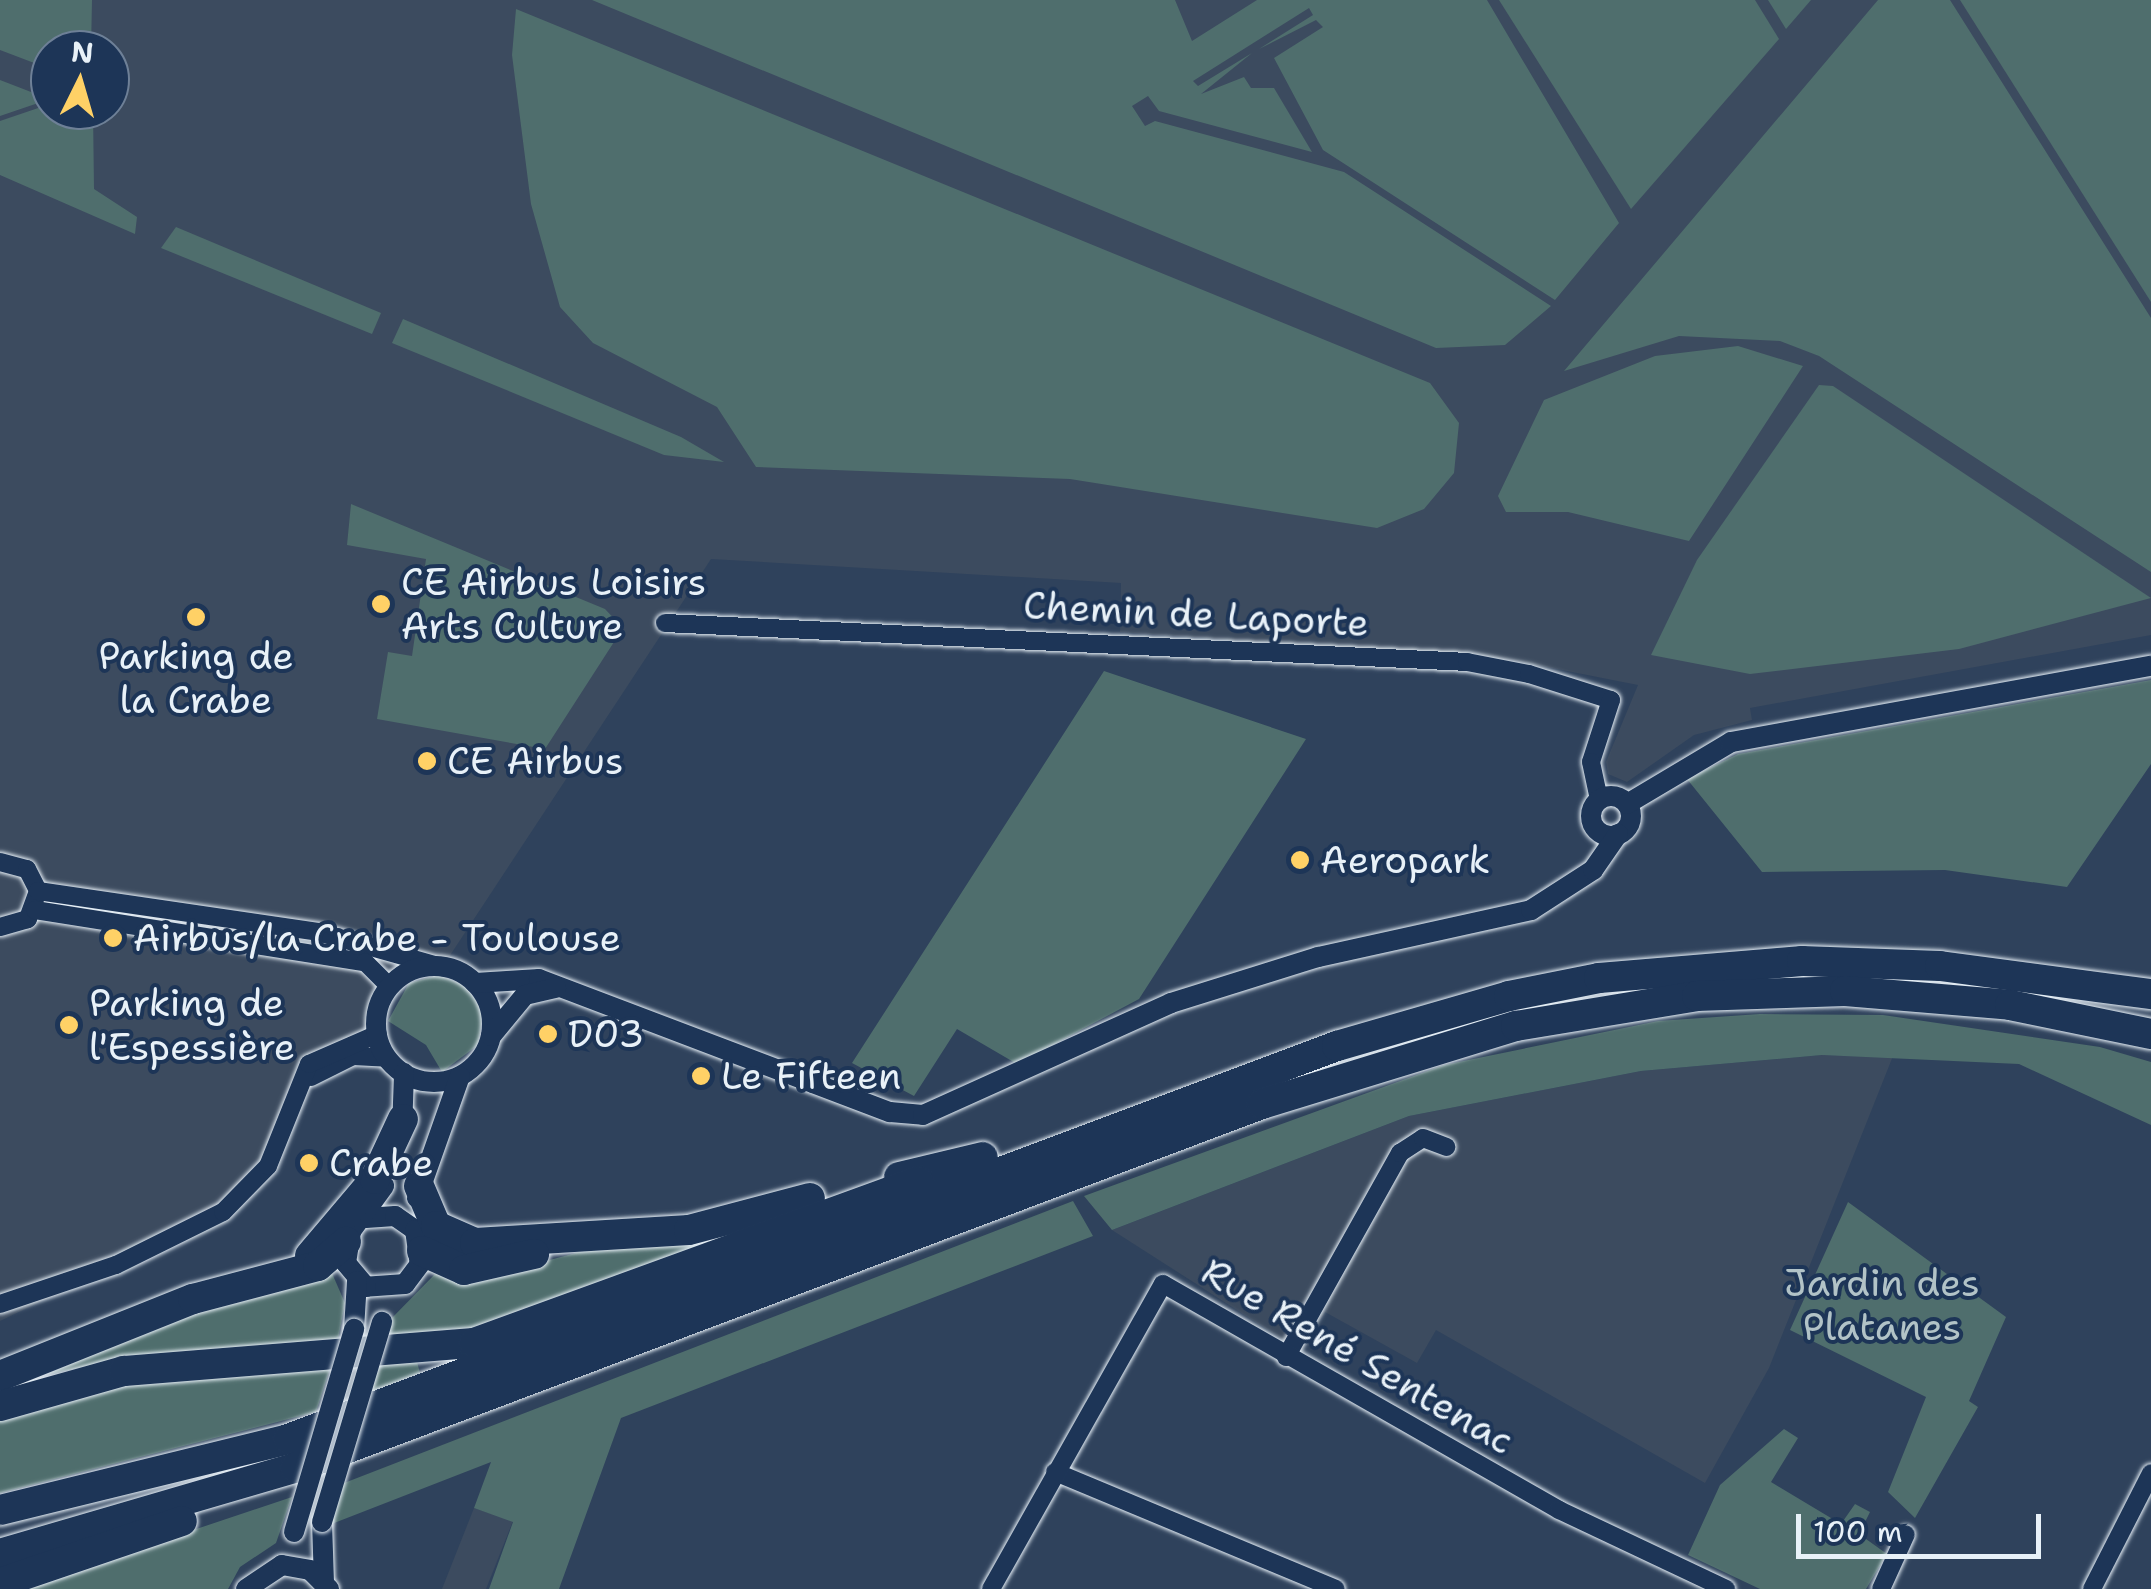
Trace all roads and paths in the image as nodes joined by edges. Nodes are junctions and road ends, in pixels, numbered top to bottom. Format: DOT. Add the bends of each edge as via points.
graph roads {
  1 [pos="666,623"];
  2 [pos="2151,666"];
  3 [pos="1599,799"];
  4 [pos="1627,804"];
  5 [pos="1596,829"];
  6 [pos="1618,834"];
  7 [pos="0,862"];
  8 [pos="1576,882"];
  9 [pos="37,900"];
  10 [pos="0,927"];
  11 [pos="442,967"];
  12 [pos="475,983"];
  13 [pos="390,988"];
  14 [pos="558,988"];
  15 [pos="2151,994"];
  16 [pos="378,1034"];
  17 [pos="2151,1034"];
  18 [pos="491,1036"];
  19 [pos="388,1058"];
  20 [pos="404,1073"];
  21 [pos="460,1076"];
  22 [pos="302,1081"];
  23 [pos="1194,1098"];
  24 [pos="403,1120"];
  25 [pos="1446,1147"];
  26 [pos="984,1157"];
  27 [pos="419,1186"];
  28 [pos="366,1218"];
  29 [pos="418,1240"];
  30 [pos="600,1240"];
  31 [pos="346,1242"];
  32 [pos="285,1272"];
  33 [pos="357,1281"];
  34 [pos="393,1290"];
  35 [pos="0,1304"];
  36 [pos="79,1343"];
  37 [pos="1286,1357"];
  38 [pos="0,1376"];
  39 [pos="0,1390"];
  40 [pos="0,1406"];
  41 [pos="413,1426"];
  42 [pos="1055,1472"];
  43 [pos="2151,1472"];
  44 [pos="163,1507"];
  45 [pos="0,1510"];
  46 [pos="1906,1534"];
  47 [pos="0,1537"];
  48 [pos="0,1554"];
  49 [pos="272,1567"];
  50 [pos="0,1584"];
  51 [pos="327,1586"];
  52 [pos="246,1589"];
  53 [pos="991,1589"];
  54 [pos="1336,1589"];
  55 [pos="1726,1589"];
  56 [pos="1881,1589"];
  57 [pos="2092,1589"];
  1 -- 3 [label="street, Chemin de Laporte" via="1467,662 1611,700 1591,762"];
  2 -- 4 [label="street" via="1731,742"];
  3 -- 4 [label="street"];
  3 -- 5 [label="street, Chemin de Laporte"];
  4 -- 6 [label="street" via="1630,818"];
  5 -- 6 [label="street"];
  5 -- 8 [label="street, Chemin de Laporte"];
  6 -- 8 [label="street"];
  7 -- 9 [label="street" via="27,869"];
  8 -- 14 [label="street" via="1510,917 1318,958 1171,1003 922,1115 890,1112"];
  9 -- 10 [label="street"];
  9 -- 11 [label="street" via="318,932"];
  9 -- 13 [label="street" via="364,962"];
  11 -- 12 [label="street"];
  11 -- 13 [label="street" via="419,968"];
  12 -- 14 [label="street" via="510,975"];
  12 -- 18 [label="street" via="490,1008"];
  13 -- 16 [label="street"];
  14 -- 18 [label="street" via="526,995"];
  15 -- 23 [label="highway" via="1940,966 1688,967 1442,1013"];
  16 -- 19 [label="street"];
  16 -- 22 [label="street" via="322,1054"];
  17 -- 41 [label="highway" via="2010,1005 1846,990 1697,996 1516,1026 1262,1104"];
  18 -- 21 [label="street"];
  19 -- 20 [label="street"];
  19 -- 22 [label="street" via="353,1056"];
  20 -- 21 [label="street" via="434,1082"];
  20 -- 24 [label="street"];
  21 -- 27 [label="street"];
  22 -- 35 [label="street" via="268,1166 223,1212 116,1265"];
  23 -- 26 [label="highway"];
  23 -- 45 [label="highway" via="304,1434"];
  24 -- 28 [label="street" via="392,1170"];
  24 -- 32 [label="highway" via="376,1179"];
  25 -- 37 [label="street" via="1423,1138 1400,1153"];
  26 -- 30 [label="highway" via="736,1220"];
  26 -- 40 [label="highway" via="474,1343 395,1356 124,1371"];
  27 -- 29 [label="street"];
  27 -- 30 [label="highway" via="430,1218 457,1240"];
  28 -- 29 [label="street" via="396,1216"];
  28 -- 31 [label="street"];
  29 -- 30 [label="highway" via="464,1270"];
  29 -- 34 [label="street" via="414,1275"];
  31 -- 32 [label="highway" via="318,1266"];
  31 -- 33 [label="street"];
  32 -- 36 [label="highway"];
  33 -- 34 [label="street"];
  33 -- 49 [label="street, bridge" via="354,1329 294,1532"];
  34 -- 51 [label="street, bridge" via="322,1522"];
  36 -- 38 [label="highway"];
  36 -- 39 [label="highway"];
  37 -- 42 [label="street, Rue René Sentenac" via="1164,1284"];
  37 -- 55 [label="street, Rue René Sentenac" via="1558,1510"];
  41 -- 44 [label="highway"];
  41 -- 50 [label="highway" via="232,1503"];
  42 -- 53 [label="street, Rue René Sentenac"];
  42 -- 54 [label="street"];
  43 -- 57 [label="street"];
  44 -- 47 [label="highway"];
  44 -- 48 [label="highway"];
  46 -- 56 [label="street"];
  49 -- 51 [label="street" via="302,1567"];
  49 -- 52 [label="street"];
}
